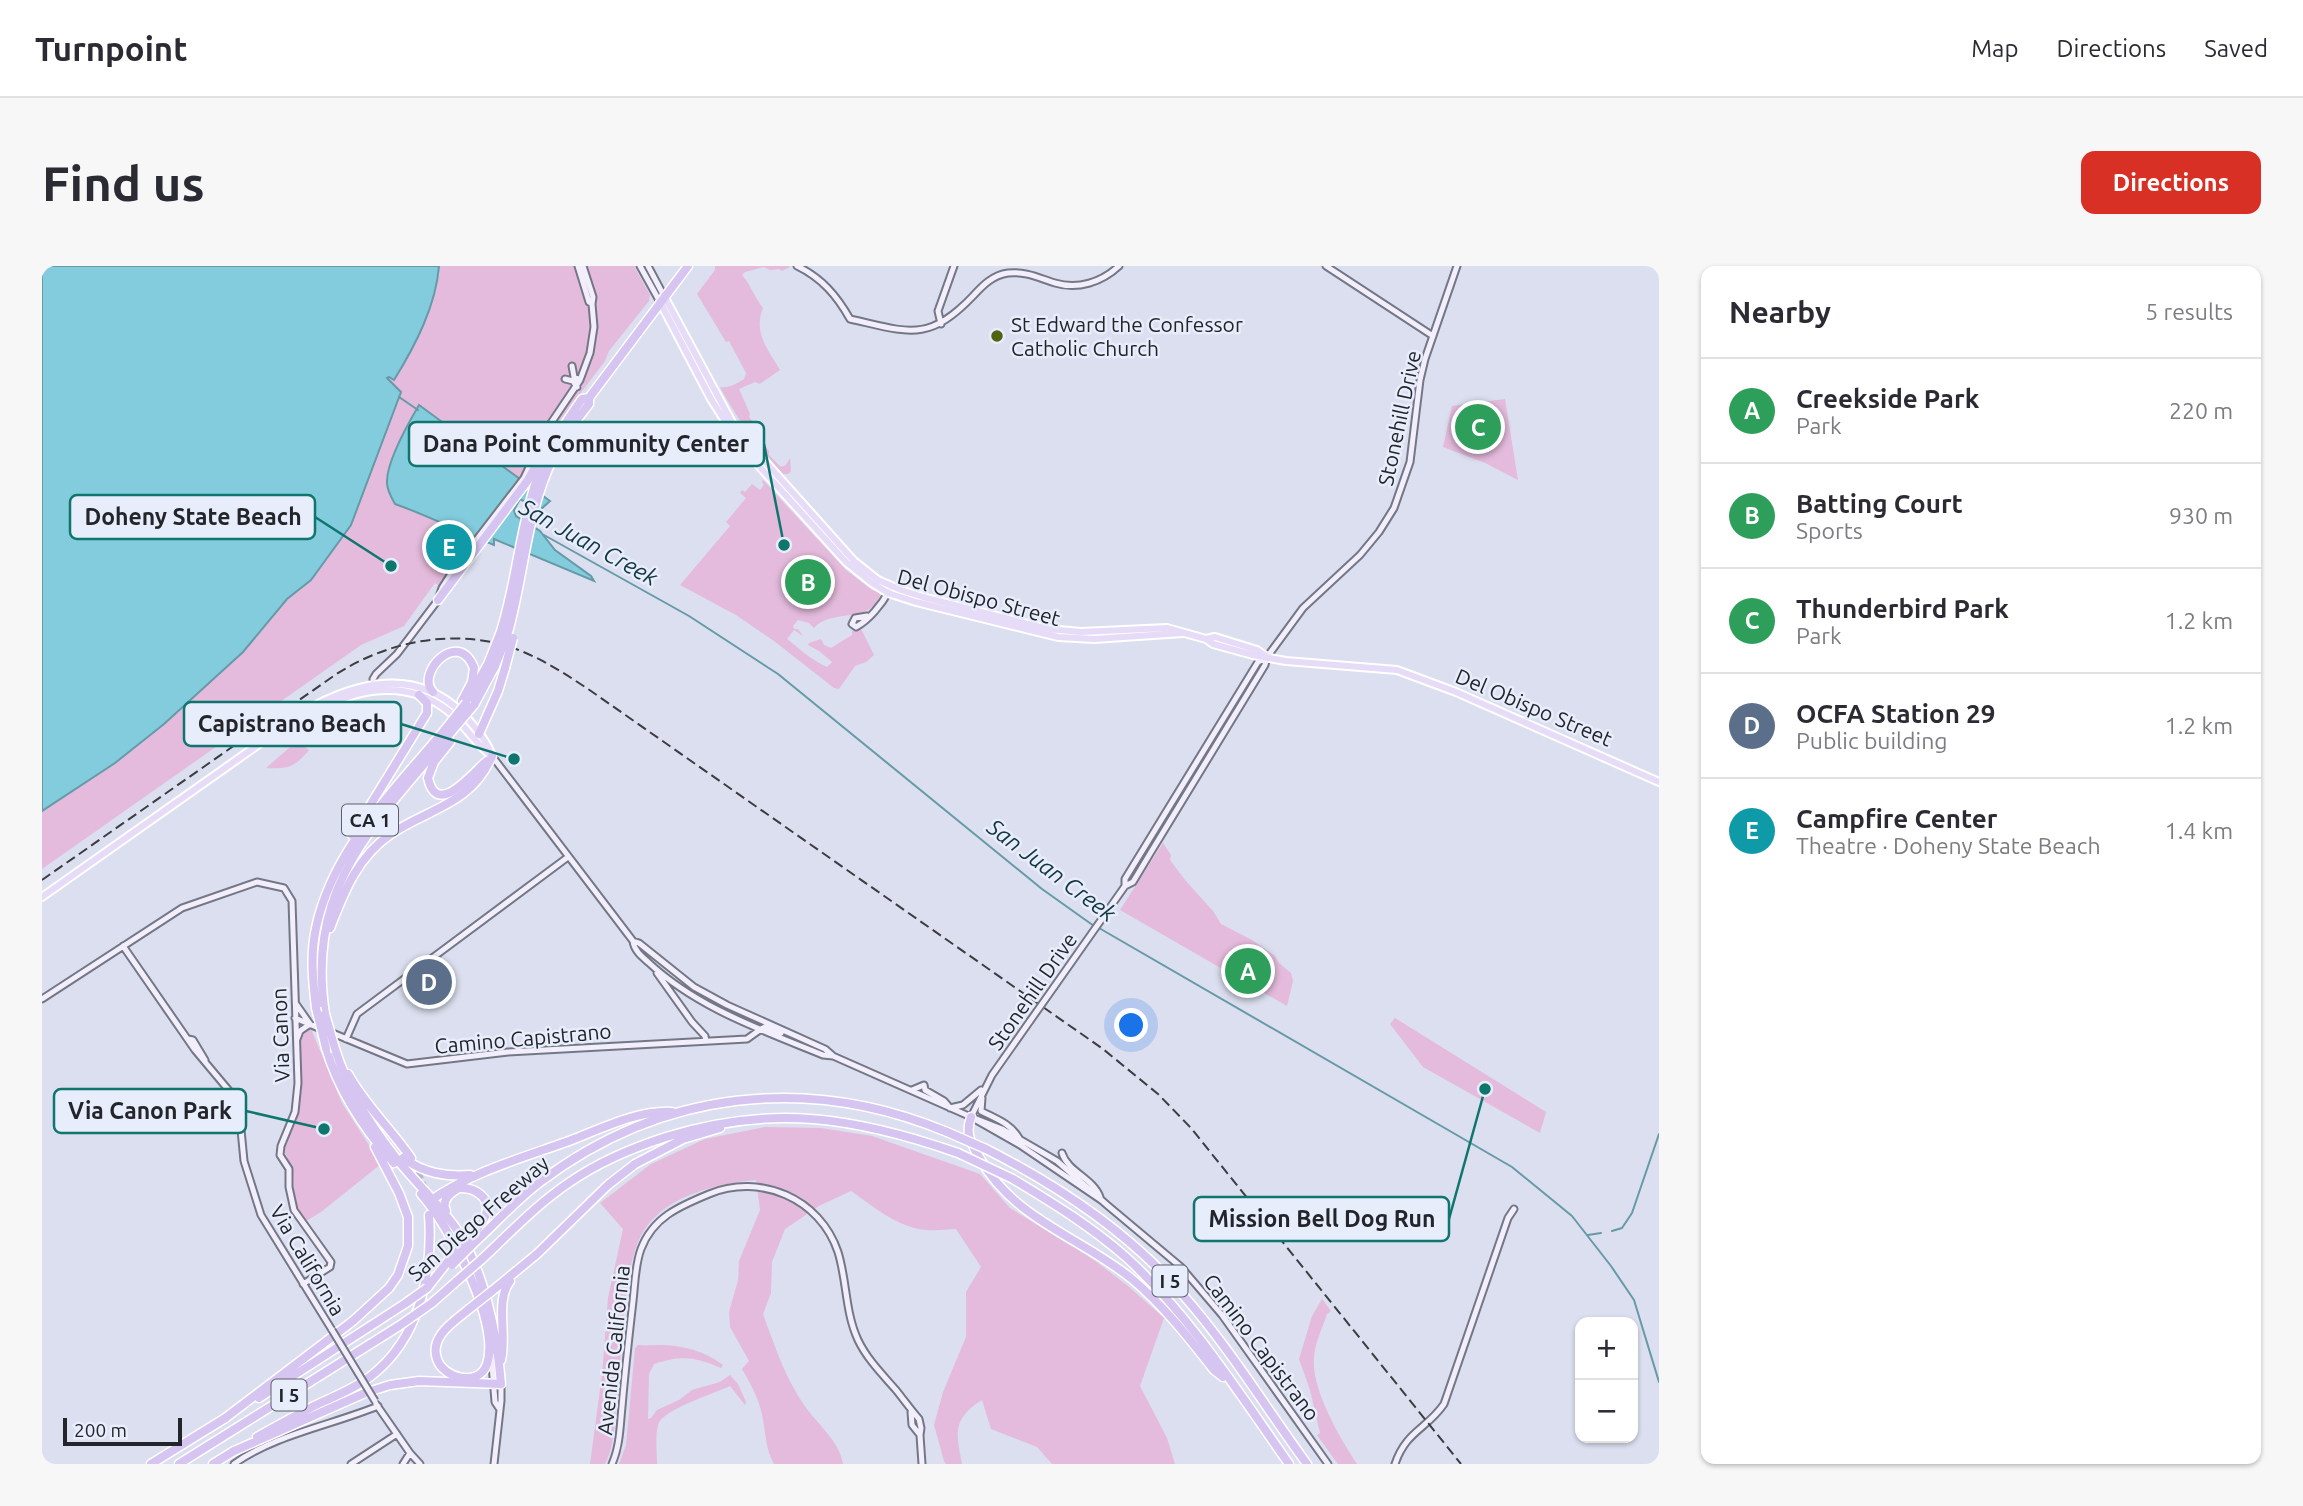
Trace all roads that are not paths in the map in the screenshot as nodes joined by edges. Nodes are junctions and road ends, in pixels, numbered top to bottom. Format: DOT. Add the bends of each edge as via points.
graph roads {
  1 [pos="581,266"];
  2 [pos="640,266"];
  3 [pos="648,266"];
  4 [pos="688,266"];
  5 [pos="797,266"];
  6 [pos="954,266"];
  7 [pos="1119,266"];
  8 [pos="1326,266"];
  9 [pos="1457,266"];
  10 [pos="662,299"];
  11 [pos="592,304"];
  12 [pos="941,324"];
  13 [pos="1433,336"];
  14 [pos="572,366"];
  15 [pos="565,379"];
  16 [pos="580,380"];
  17 [pos="577,387"];
  18 [pos="589,398"];
  19 [pos="532,483"];
  20 [pos="476,546"];
  21 [pos="520,576"];
  22 [pos="890,589"];
  23 [pos="438,600"];
  24 [pos="867,616"];
  25 [pos="507,636"];
  26 [pos="1267,657"];
  27 [pos="373,687"];
  28 [pos="433,692"];
  29 [pos="419,695"];
  30 [pos="467,703"];
  31 [pos="451,729"];
  32 [pos="479,734"];
  33 [pos="1213,737"];
  34 [pos="1214,749"];
  35 [pos="492,756"];
  36 [pos="1659,782"];
  37 [pos="568,857"];
  38 [pos="1125,886"];
  39 [pos="42,897"];
  40 [pos="316,927"];
  41 [pos="633,941"];
  42 [pos="123,946"];
  43 [pos="323,947"];
  44 [pos="653,967"];
  45 [pos="42,999"];
  46 [pos="294,1001"];
  47 [pos="295,1018"];
  48 [pos="310,1024"];
  49 [pos="761,1029"];
  50 [pos="791,1033"];
  51 [pos="346,1039"];
  52 [pos="706,1041"];
  53 [pos="296,1042"];
  54 [pos="336,1052"];
  55 [pos="833,1056"];
  56 [pos="986,1085"];
  57 [pos="911,1090"];
  58 [pos="950,1108"];
  59 [pos="679,1112"];
  60 [pos="793,1117"];
  61 [pos="971,1117"];
  62 [pos="369,1135"];
  63 [pos="1020,1142"];
  64 [pos="386,1145"];
  65 [pos="1062,1153"];
  66 [pos="411,1158"];
  67 [pos="1057,1161"];
  68 [pos="480,1174"];
  69 [pos="1091,1194"];
  70 [pos="431,1200"];
  71 [pos="1101,1200"];
  72 [pos="1514,1209"];
  73 [pos="429,1214"];
  74 [pos="458,1232"];
  75 [pos="473,1240"];
  76 [pos="451,1262"];
  77 [pos="525,1265"];
  78 [pos="303,1284"];
  79 [pos="427,1288"];
  80 [pos="489,1346"];
  81 [pos="499,1366"];
  82 [pos="1228,1380"];
  83 [pos="497,1384"];
  84 [pos="376,1404"];
  85 [pos="223,1419"];
  86 [pos="397,1434"];
  87 [pos="232,1452"];
  88 [pos="410,1453"];
  89 [pos="243,1458"];
  90 [pos="151,1464"];
  91 [pos="179,1464"];
  92 [pos="213,1464"];
  93 [pos="234,1464"];
  94 [pos="248,1464"];
  95 [pos="351,1464"];
  96 [pos="403,1464"];
  97 [pos="420,1464"];
  98 [pos="494,1464"];
  99 [pos="612,1464"];
  100 [pos="922,1464"];
  101 [pos="1289,1464"];
  102 [pos="1307,1464"];
  103 [pos="1328,1464"];
  104 [pos="1395,1464"];
  1 -- 11 [label="main road"];
  1 -- 11 [label="main road"];
  2 -- 10 [label="main road"];
  3 -- 10 [label="main road"];
  4 -- 10 [label="highway"];
  5 -- 12 [label="main road" via="824,284 850,319 906,332"];
  6 -- 12 [label="main road" via="938,311"];
  7 -- 12 [label="main road" via="1108,276 1069,286 1023,272 999,274"];
  8 -- 13 [label="main road"];
  9 -- 13 [label="main road, Stonehill Drive"];
  10 -- 18 [label="highway"];
  10 -- 22 [label="main road, Del Obispo Street" via="711,399 741,446 846,562 868,581"];
  11 -- 16 [label="main road" via="592,343"];
  13 -- 26 [label="main road, Stonehill Drive" via="1421,376 1410,462 1394,508 1373,540 1303,608"];
  14 -- 16 [label="main road" via="574,377"];
  15 -- 17 [label="main road"];
  16 -- 17 [label="main road"];
  17 -- 19 [label="main road" via="547,429"];
  18 -- 19 [label="highway"];
  18 -- 19 [label="highway" via="582,399 554,433"];
  19 -- 20 [label="highway"];
  19 -- 21 [label="highway, CA 1"];
  19 -- 21 [label="highway, CA 1" via="530,530"];
  20 -- 23 [label="highway"];
  20 -- 23 [label="main road" via="454,569"];
  21 -- 25 [label="highway, CA 1" via="508,610"];
  22 -- 24 [label="main road"];
  22 -- 26 [label="main road, Del Obispo Street" via="1048,629 1178,629 1213,644"];
  23 -- 27 [label="main road" via="376,674"];
  25 -- 30 [label="highway, CA 1, bridge"];
  25 -- 32 [label="highway, bridge" via="505,668"];
  26 -- 33 [label="main road, Stonehill Drive" via="1258,662"];
  26 -- 34 [label="main road, Stonehill Drive"];
  26 -- 36 [label="main road, Del Obispo Street" via="1397,670"];
  27 -- 28 [label="main road" via="393,683"];
  27 -- 29 [label="main road"];
  27 -- 39 [label="main road" via="348,691 315,705 280,727"];
  28 -- 30 [label="highway" via="428,682 437,660 457,652 470,660 475,672"];
  28 -- 32 [label="main road" via="456,708"];
  29 -- 35 [label="main road" via="449,712"];
  29 -- 40 [label="highway" via="427,713 338,860"];
  30 -- 31 [label="highway, CA 1, bridge"];
  31 -- 35 [label="highway" via="430,770 429,784 435,791 454,792"];
  31 -- 40 [label="highway, CA 1" via="352,843 332,879"];
  31 -- 43 [label="highway, CA 1" via="358,848 332,902"];
  32 -- 35 [label="main road"];
  33 -- 34 [label="main road"];
  33 -- 38 [label="main road, Stonehill Drive"];
  34 -- 38 [label="main road, Stonehill Drive" via="1133,882"];
  35 -- 37 [label="main road"];
  35 -- 43 [label="highway" via="458,799 390,835 365,858 346,886"];
  37 -- 41 [label="main road"];
  37 -- 51 [label="main road" via="357,1014"];
  38 -- 56 [label="main road, Stonehill Drive, bridge"];
  40 -- 62 [label="highway, CA 1, bridge" via="313,975 326,1048"];
  41 -- 44 [label="main road"];
  41 -- 50 [label="main road, Camino Capistrano" via="694,987"];
  42 -- 45 [label="main road"];
  42 -- 46 [label="main road, Via Canon" via="182,908 257,882 270,883 284,888 292,901"];
  42 -- 78 [label="main road, Via California" via="237,1102 242,1155 259,1212"];
  43 -- 54 [label="highway, CA 1, bridge" via="325,1014"];
  44 -- 49 [label="main road, Camino Capistrano" via="705,1004"];
  44 -- 52 [label="main road"];
  46 -- 47 [label="main road, Via Canon"];
  46 -- 48 [label="main road"];
  47 -- 48 [label="main road, Camino Capistrano"];
  47 -- 53 [label="main road, Via Canon"];
  48 -- 51 [label="main road, Camino Capistrano"];
  48 -- 53 [label="main road" via="300,1031"];
  49 -- 50 [label="main road"];
  49 -- 52 [label="main road, Camino Capistrano" via="747,1039"];
  49 -- 55 [label="main road, Camino Capistrano"];
  50 -- 55 [label="main road, Camino Capistrano"];
  51 -- 52 [label="main road, Camino Capistrano" via="407,1064 508,1052"];
  53 -- 78 [label="main road, Via Canon" via="297,1100 280,1154 289,1169 294,1210 331,1264"];
  54 -- 64 [label="highway, CA 1" via="353,1095"];
  54 -- 66 [label="highway" via="353,1083"];
  55 -- 57 [label="main road, Camino Capistrano"];
  56 -- 58 [label="main road" via="970,1101"];
  56 -- 61 [label="main road, Stonehill Drive"];
  56 -- 63 [label="main road" via="981,1111 1004,1122"];
  57 -- 58 [label="main road, Camino Capistrano"];
  57 -- 58 [label="main road" via="924,1084 925,1090"];
  58 -- 61 [label="main road, Camino Capistrano"];
  59 -- 68 [label="highway" via="660,1111 621,1122"];
  59 -- 75 [label="highway, San Diego Freeway / I 5" via="607,1140 574,1159"];
  59 -- 102 [label="highway, San Diego Freeway / I 5, bridge" via="732,1101 814,1098 845,1102 947,1132 1041,1178 1093,1213 1183,1295"];
  60 -- 77 [label="highway" via="732,1125 661,1149 608,1185"];
  60 -- 82 [label="highway, San Diego Freeway / I 5, bridge" via="886,1130 958,1153 1013,1179 1082,1222 1127,1259 1181,1315"];
  60 -- 91 [label="highway, San Diego Freeway / I 5, bridge" via="743,1119 683,1131 606,1160 547,1199 432,1303"];
  61 -- 63 [label="main road, Camino Capistrano"];
  61 -- 82 [label="highway" via="969,1139 1010,1198 1132,1279"];
  62 -- 70 [label="highway, CA 1"];
  62 -- 85 [label="highway" via="406,1208 409,1236 398,1275 353,1321"];
  63 -- 67 [label="main road, Camino Capistrano"];
  63 -- 69 [label="main road, Camino Capistrano"];
  64 -- 68 [label="highway" via="428,1172"];
  64 -- 70 [label="highway, CA 1"];
  65 -- 71 [label="main road" via="1094,1186"];
  67 -- 69 [label="main road" via="1062,1171"];
  67 -- 71 [label="main road, Camino Capistrano"];
  68 -- 70 [label="highway"];
  69 -- 71 [label="main road, Camino Capistrano"];
  70 -- 74 [label="highway, CA 1"];
  70 -- 80 [label="highway, CA 1" via="465,1265"];
  71 -- 103 [label="main road, Camino Capistrano" via="1196,1283"];
  72 -- 104 [label="main road" via="1444,1404 1406,1441"];
  73 -- 87 [label="highway" via="423,1294 397,1349 360,1383"];
  74 -- 75 [label="highway" via="444,1204 457,1189 472,1188 482,1195 487,1208"];
  74 -- 81 [label="highway, CA 1" via="490,1311"];
  75 -- 76 [label="highway, San Diego Freeway / I 5, bridge"];
  76 -- 79 [label="highway, San Diego Freeway / I 5"];
  76 -- 79 [label="highway"];
  77 -- 80 [label="highway, bridge" via="443,1332 436,1355 453,1375 474,1377 486,1366"];
  77 -- 81 [label="highway" via="503,1294 504,1346"];
  78 -- 84 [label="main road, Via California, bridge"];
  79 -- 85 [label="highway, San Diego Freeway / I 5, bridge"];
  80 -- 83 [label="main road, CA 1"];
  81 -- 83 [label="highway, CA 1"];
  82 -- 101 [label="highway, San Diego Freeway / I 5"];
  83 -- 87 [label="highway" via="419,1381 390,1385"];
  83 -- 98 [label="main road" via="501,1401"];
  84 -- 86 [label="main road, Via California"];
  84 -- 89 [label="main road" via="359,1415 289,1437"];
  85 -- 90 [label="highway, San Diego Freeway / I 5"];
  86 -- 88 [label="main road, Via California"];
  86 -- 95 [label="main road"];
  87 -- 92 [label="highway"];
  88 -- 96 [label="main road"];
  88 -- 97 [label="main road, Via California"];
  89 -- 93 [label="main road"];
  89 -- 94 [label="main road"];
  99 -- 100 [label="main road, Avenida California" via="619,1440 642,1247 666,1215 678,1207 729,1187 758,1186 799,1201 821,1221 838,1252 858,1339 911,1412 912,1425 920,1436"];
}
